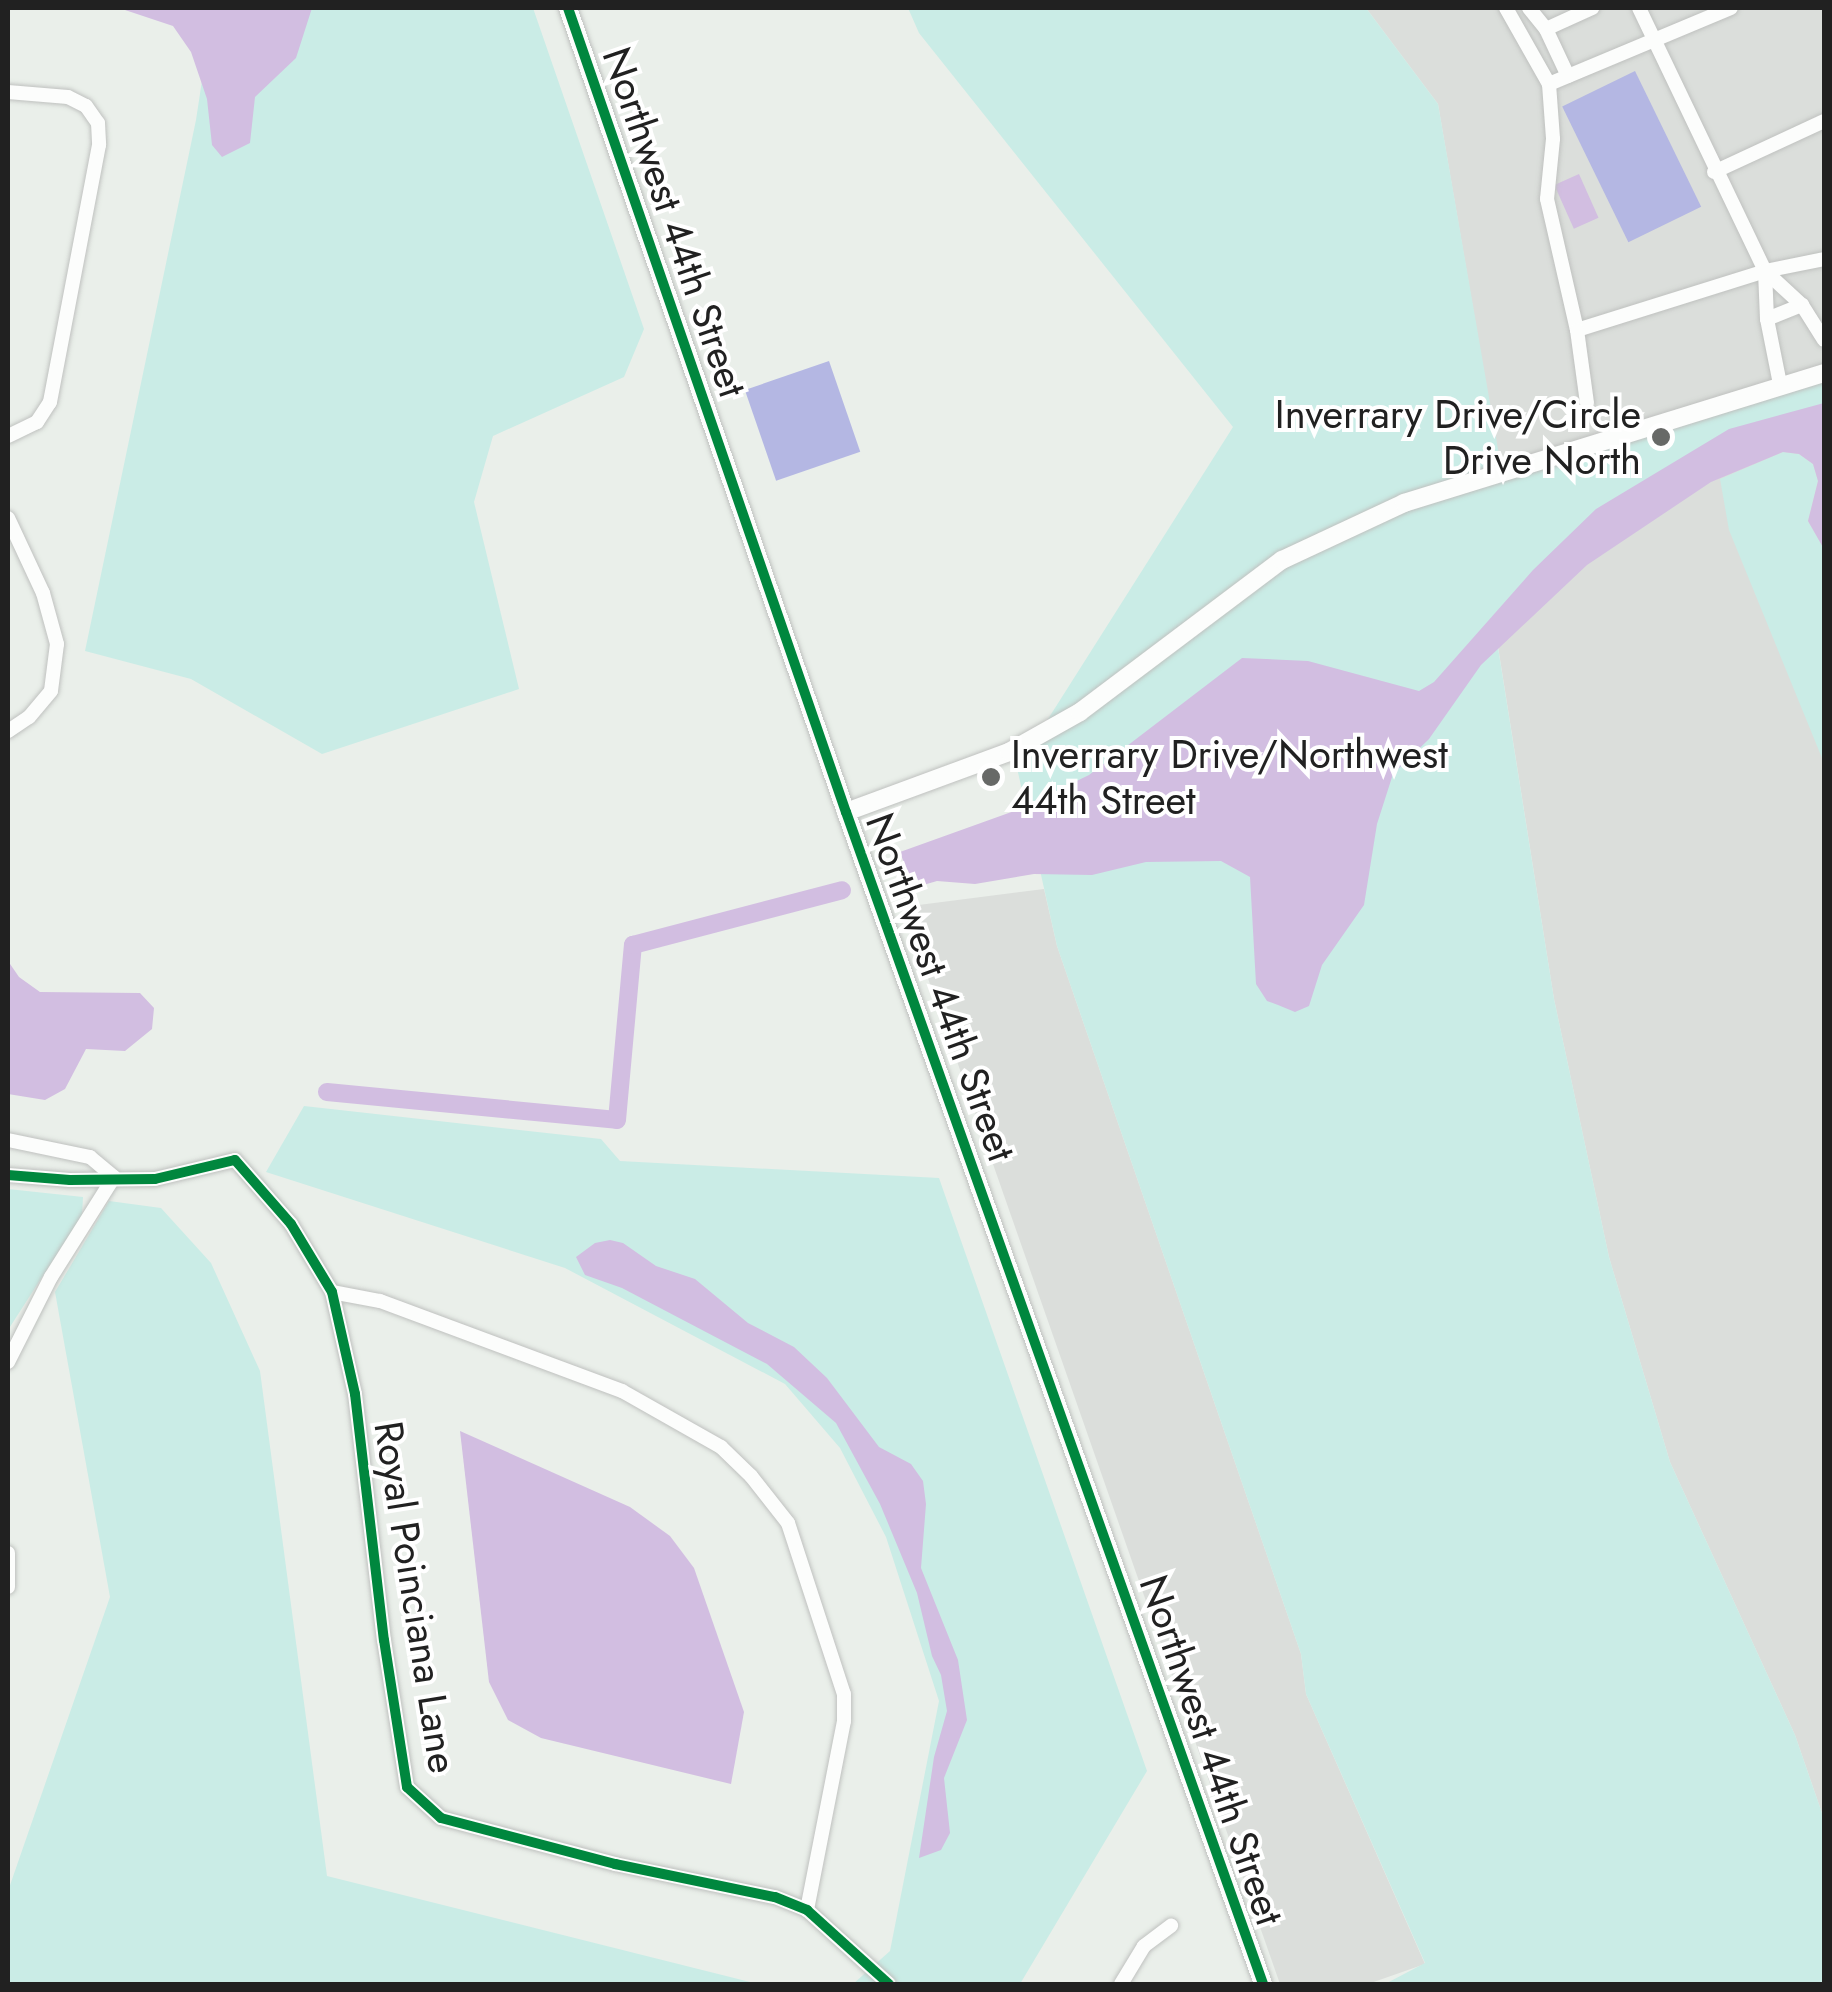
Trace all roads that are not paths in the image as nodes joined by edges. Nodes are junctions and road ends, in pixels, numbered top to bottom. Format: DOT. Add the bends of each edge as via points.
graph roads {
  1 [pos="568,8"];
  2 [pos="1506,8"];
  3 [pos="1529,8"];
  4 [pos="1592,8"];
  5 [pos="1639,8"];
  6 [pos="1731,8"];
  7 [pos="1546,29"];
  8 [pos="1653,42"];
  9 [pos="1568,76"];
  10 [pos="1549,84"];
  11 [pos="8,92"];
  12 [pos="1824,121"];
  13 [pos="1714,172"];
  14 [pos="1824,259"];
  15 [pos="1765,272"];
  16 [pos="1802,305"];
  17 [pos="1768,319"];
  18 [pos="1577,330"];
  19 [pos="1824,340"];
  20 [pos="1824,373"];
  21 [pos="1780,384"];
  22 [pos="1586,403"];
  23 [pos="8,436"];
  24 [pos="8,518"];
  25 [pos="8,731"];
  26 [pos="846,812"];
  27 [pos="8,1140"];
  28 [pos="8,1175"];
  29 [pos="114,1177"];
  30 [pos="332,1292"];
  31 [pos="8,1362"];
  32 [pos="8,1552"];
  33 [pos="8,1561"];
  34 [pos="8,1586"];
  35 [pos="807,1910"];
  36 [pos="1171,1926"];
  37 [pos="889,1984"];
  38 [pos="1121,1984"];
  39 [pos="1263,1984"];
  1 -- 26 [label="street, Northwest 44th Street"];
  2 -- 10 [label="street"];
  3 -- 7 [label="street"];
  4 -- 7 [label="street"];
  5 -- 8 [label="street"];
  6 -- 8 [label="street"];
  7 -- 9 [label="street"];
  8 -- 9 [label="street"];
  8 -- 13 [label="street"];
  9 -- 10 [label="street"];
  10 -- 18 [label="street" via="1548,199"];
  11 -- 23 [label="street" via="86,106 98,123 100,145 50,402 37,422"];
  12 -- 13 [label="street"];
  13 -- 15 [label="street"];
  14 -- 15 [label="street"];
  15 -- 16 [label="street"];
  15 -- 17 [label="street"];
  15 -- 18 [label="street"];
  16 -- 17 [label="street"];
  16 -- 19 [label="street"];
  17 -- 21 [label="street"];
  18 -- 22 [label="street"];
  20 -- 21 [label="street"];
  21 -- 26 [label="street" via="1404,504 1282,560 1080,712 1010,752"];
  24 -- 25 [label="street" via="43,593 56,644 51,691"];
  26 -- 39 [label="street, Northwest 44th Street"];
  27 -- 29 [label="street" via="90,1157"];
  28 -- 29 [label="street"];
  29 -- 30 [label="street, Royal Poinciana Lane" via="154,1179 235,1160 291,1224"];
  29 -- 31 [label="street"];
  30 -- 35 [label="street" via="380,1301 622,1391 720,1447 788,1523 844,1694"];
  30 -- 35 [label="street, Royal Poinciana Lane" via="355,1394 408,1786 441,1818"];
  32 -- 33 [label="street"];
  33 -- 34 [label="street"];
  35 -- 37 [label="street, Royal Poinciana Lane"];
  36 -- 38 [label="street" via="1144,1946"];
}
